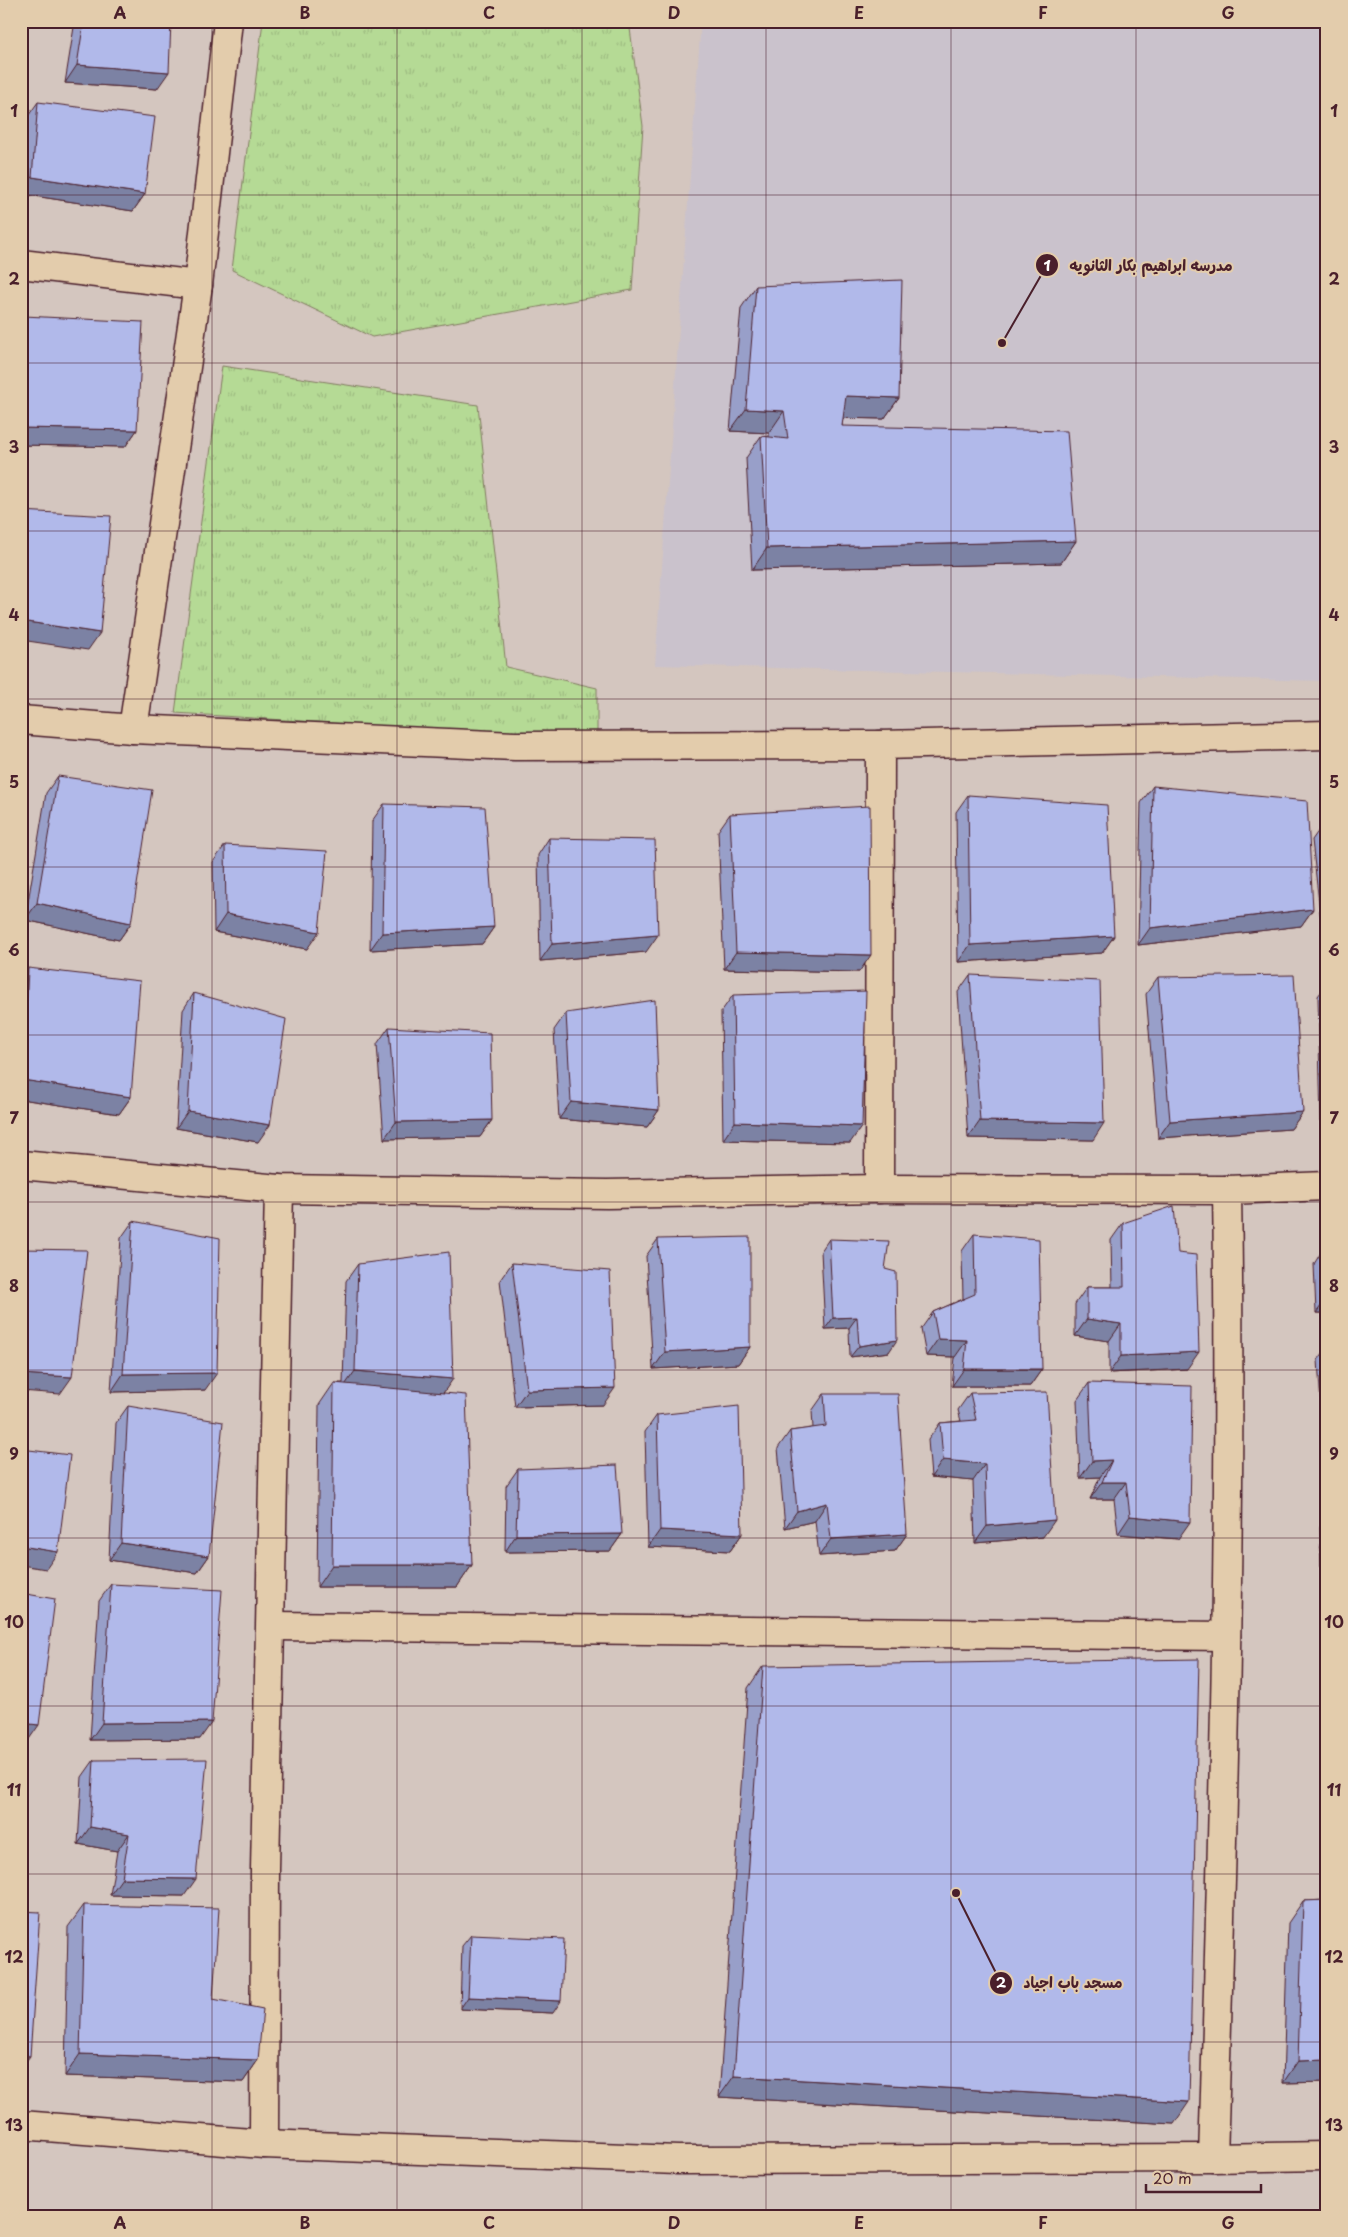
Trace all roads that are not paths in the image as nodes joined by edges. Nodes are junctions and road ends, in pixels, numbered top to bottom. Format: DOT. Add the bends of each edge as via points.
graph roads {
  1 [pos="228,21"];
  2 [pos="21,264"];
  3 [pos="198,285"];
  4 [pos="21,720"];
  5 [pos="133,729"];
  6 [pos="1327,735"];
  7 [pos="880,745"];
  8 [pos="21,1165"];
  9 [pos="1327,1186"];
  10 [pos="279,1189"];
  11 [pos="879,1189"];
  12 [pos="1227,1190"];
  13 [pos="272,1626"];
  14 [pos="1226,1636"];
  15 [pos="21,2125"];
  16 [pos="264,2144"];
  17 [pos="1327,2156"];
  18 [pos="1213,2158"];
  1 -- 3 [label="street"];
  2 -- 3 [label="street"];
  3 -- 5 [label="street"];
  4 -- 5 [label="street"];
  5 -- 7 [label="street" via="515,746"];
  6 -- 7 [label="street"];
  7 -- 11 [label="street"];
  8 -- 10 [label="street"];
  9 -- 12 [label="street"];
  10 -- 11 [label="street" via="607,1194"];
  10 -- 13 [label="street"];
  11 -- 12 [label="street"];
  12 -- 14 [label="street" via="1230,1395"];
  13 -- 14 [label="street"];
  13 -- 16 [label="street" via="265,1870"];
  14 -- 18 [label="street"];
  15 -- 16 [label="street"];
  16 -- 18 [label="street" via="678,2160"];
  17 -- 18 [label="street"];
}
